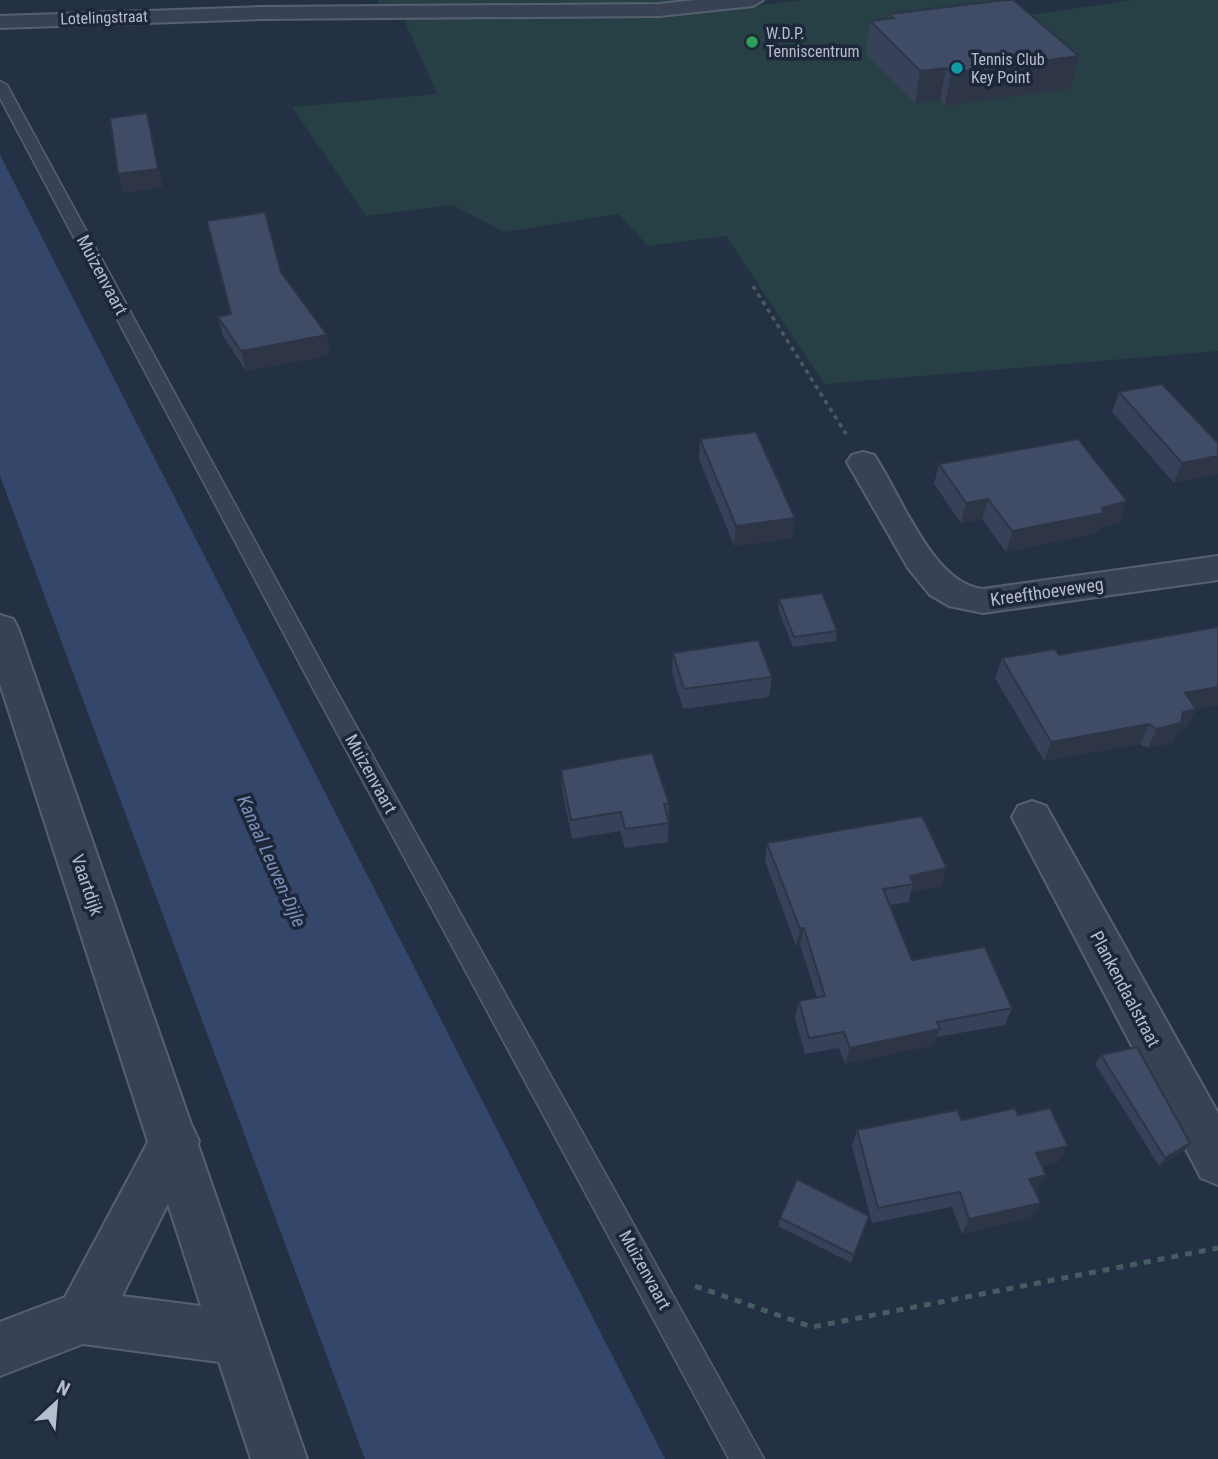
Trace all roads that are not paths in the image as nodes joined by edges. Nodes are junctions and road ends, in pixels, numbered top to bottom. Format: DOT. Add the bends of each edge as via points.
graph roads {
  1 [pos="753,0"];
  2 [pos="0,22"];
  3 [pos="0,85"];
  4 [pos="863,462"];
  5 [pos="1218,568"];
  6 [pos="0,628"];
  7 [pos="1032,817"];
  8 [pos="174,1141"];
  9 [pos="1218,1161"];
  10 [pos="83,1317"];
  11 [pos="239,1338"];
  12 [pos="0,1349"];
  13 [pos="279,1459"];
  14 [pos="747,1459"];
  1 -- 2 [label="street, Lotelingstraat" via="659,10 260,13"];
  3 -- 14 [label="lane, Muizenvaart" via="320,681"];
  4 -- 5 [label="street, Kreefthoeveweg" via="910,541 943,588 954,596 983,601"];
  6 -- 8 [label="street, Vaartdijk"];
  7 -- 9 [label="street, Plankendaalstraat"];
  8 -- 10 [label="street"];
  8 -- 11 [label="street, Vaartdijk"];
  10 -- 11 [label="street"];
  10 -- 12 [label="street"];
  11 -- 13 [label="street, Vaartdijk"];
}
